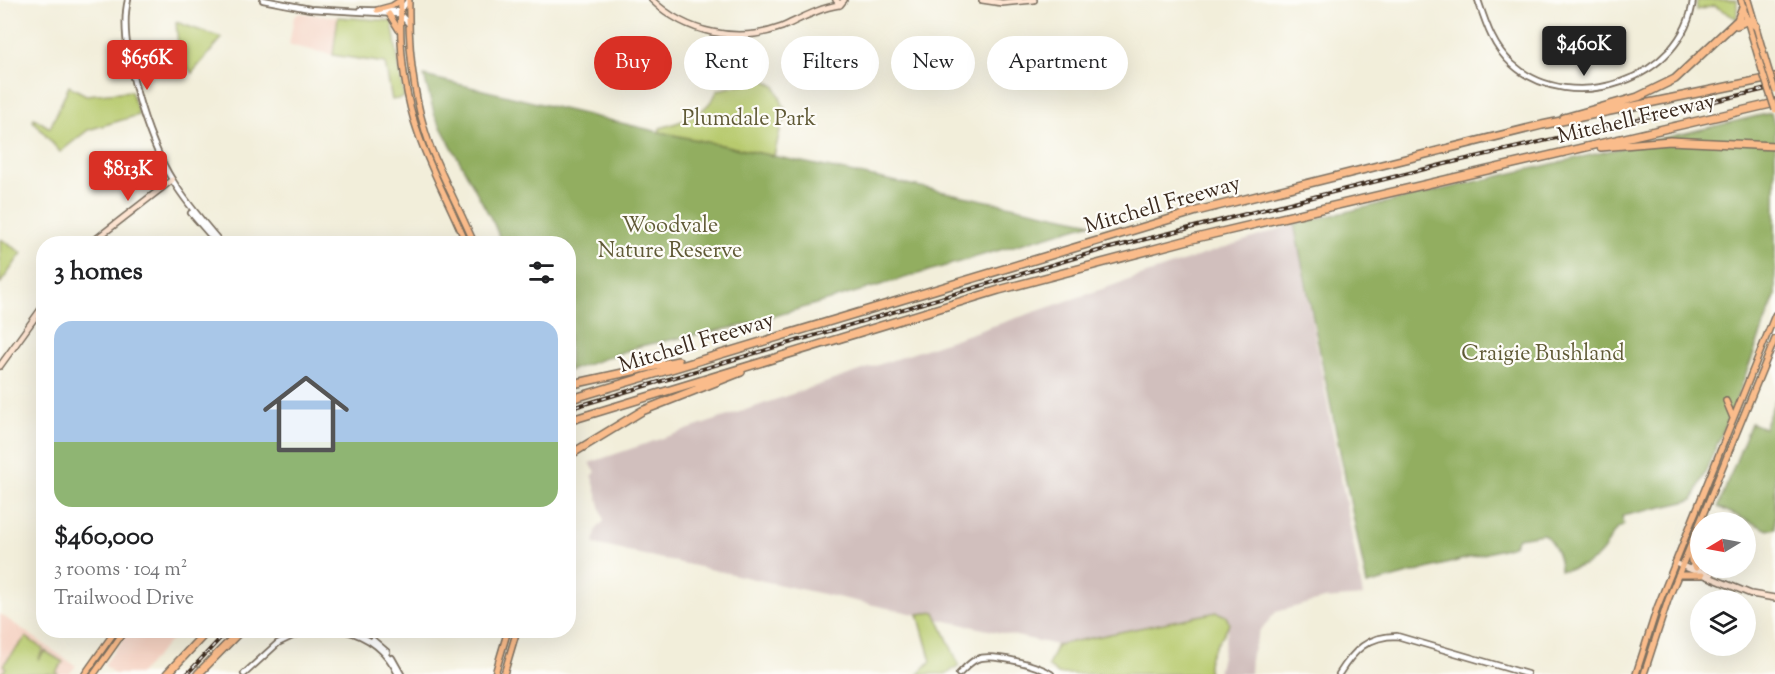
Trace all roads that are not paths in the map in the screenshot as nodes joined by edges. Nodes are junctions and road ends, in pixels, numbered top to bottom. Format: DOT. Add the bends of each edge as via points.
graph roads {
  1 [pos="126,0"];
  2 [pos="263,0"];
  3 [pos="274,0"];
  4 [pos="401,0"];
  5 [pos="653,0"];
  6 [pos="982,0"];
  7 [pos="1034,0"];
  8 [pos="1478,0"];
  9 [pos="1693,0"];
  10 [pos="1748,0"];
  11 [pos="408,1"];
  12 [pos="841,1"];
  13 [pos="1742,4"];
  14 [pos="377,10"];
  15 [pos="400,12"];
  16 [pos="389,14"];
  17 [pos="1748,20"];
  18 [pos="408,22"];
  19 [pos="1756,26"];
  20 [pos="1726,30"];
  21 [pos="400,32"];
  22 [pos="411,61"];
  23 [pos="1765,69"];
  24 [pos="1775,77"];
  25 [pos="1775,90"];
  26 [pos="407,91"];
  27 [pos="1775,103"];
  28 [pos="1775,110"];
  29 [pos="1542,125"];
  30 [pos="1775,144"];
  31 [pos="1578,149"];
  32 [pos="171,182"];
  33 [pos="102,236"];
  34 [pos="213,236"];
  35 [pos="463,236"];
  36 [pos="471,236"];
  37 [pos="36,311"];
  38 [pos="1775,315"];
  39 [pos="36,316"];
  40 [pos="1775,339"];
  41 [pos="699,359"];
  42 [pos="0,360"];
  43 [pos="762,363"];
  44 [pos="0,366"];
  45 [pos="576,383"];
  46 [pos="576,397"];
  47 [pos="1726,401"];
  48 [pos="576,419"];
  49 [pos="1733,420"];
  50 [pos="576,451"];
  51 [pos="1689,546"];
  52 [pos="1690,554"];
  53 [pos="1675,562"];
  54 [pos="1682,564"];
  55 [pos="1690,566"];
  56 [pos="1690,568"];
  57 [pos="1678,575"];
  58 [pos="1690,575"];
  59 [pos="1710,578"];
  60 [pos="1721,578"];
  61 [pos="1775,597"];
  62 [pos="110,638"];
  63 [pos="119,638"];
  64 [pos="200,638"];
  65 [pos="233,638"];
  66 [pos="282,638"];
  67 [pos="288,638"];
  68 [pos="362,638"];
  69 [pos="369,638"];
  70 [pos="506,638"];
  71 [pos="515,638"];
  72 [pos="85,674"];
  73 [pos="94,674"];
  74 [pos="167,674"];
  75 [pos="198,674"];
  76 [pos="242,674"];
  77 [pos="400,674"];
  78 [pos="495,674"];
  79 [pos="504,674"];
  80 [pos="959,674"];
  81 [pos="1051,674"];
  82 [pos="1340,674"];
  83 [pos="1527,674"];
  84 [pos="1636,674"];
  85 [pos="1644,674"];
  1 -- 32 [label="street" via="122,28 126,58 148,134"];
  2 -- 16 [label="street" via="310,9"];
  3 -- 14 [label="street" via="321,8"];
  4 -- 14 [label="main road"];
  4 -- 15 [label="main road"];
  5 -- 12 [label="main road" via="697,25 736,32 775,26"];
  6 -- 7 [label="main road"];
  8 -- 9 [label="street" via="1494,42 1512,64 1540,81 1577,88 1608,85 1657,65 1683,34"];
  10 -- 19 [label="main road"];
  11 -- 15 [label="street"];
  11 -- 18 [label="main road"];
  13 -- 17 [label="main road"];
  13 -- 20 [label="highway" via="1738,20"];
  14 -- 15 [label="street"];
  15 -- 16 [label="street"];
  15 -- 18 [label="street"];
  15 -- 21 [label="main road"];
  16 -- 21 [label="main road"];
  17 -- 19 [label="highway"];
  17 -- 20 [label="highway"];
  17 -- 23 [label="main road"];
  18 -- 22 [label="main road"];
  19 -- 23 [label="main road"];
  20 -- 29 [label="highway" via="1692,65 1657,89"];
  21 -- 26 [label="main road"];
  22 -- 26 [label="main road" via="405,64"];
  22 -- 36 [label="main road" via="417,103 430,146"];
  23 -- 25 [label="main road, bridge"];
  23 -- 28 [label="main road, bridge"];
  24 -- 29 [label="highway, Mitchell Freeway"];
  26 -- 35 [label="main road" via="424,148"];
  27 -- 31 [label="highway, Mitchell Freeway"];
  29 -- 41 [label="highway, Mitchell Freeway" via="1197,211"];
  30 -- 31 [label="highway" via="1670,141"];
  31 -- 43 [label="highway, Mitchell Freeway" via="1196,238 999,291"];
  32 -- 33 [label="main road"];
  32 -- 34 [label="street"];
  37 -- 42 [label="main road"];
  38 -- 49 [label="main road"];
  39 -- 44 [label="main road"];
  40 -- 51 [label="main road"];
  41 -- 45 [label="highway"];
  41 -- 46 [label="highway, Mitchell Freeway"];
  43 -- 48 [label="highway, Mitchell Freeway"];
  43 -- 50 [label="highway" via="642,411"];
  47 -- 49 [label="main road"];
  49 -- 53 [label="main road"];
  51 -- 52 [label="main road"];
  51 -- 54 [label="main road"];
  53 -- 54 [label="main road"];
  53 -- 84 [label="main road"];
  54 -- 55 [label="main road"];
  54 -- 56 [label="main road"];
  54 -- 57 [label="main road"];
  57 -- 58 [label="main road"];
  57 -- 85 [label="main road"];
  59 -- 61 [label="main road" via="1751,594"];
  60 -- 61 [label="main road"];
  62 -- 72 [label="main road"];
  63 -- 73 [label="main road"];
  64 -- 74 [label="highway"];
  65 -- 75 [label="highway"];
  66 -- 76 [label="street"];
  67 -- 76 [label="street"];
  68 -- 77 [label="street" via="389,658"];
  69 -- 77 [label="street" via="380,644"];
  70 -- 78 [label="main road"];
  71 -- 79 [label="main road"];
  80 -- 81 [label="street" via="970,663 986,657 1040,668"];
  82 -- 83 [label="street" via="1357,648 1379,637 1397,636"];
}
